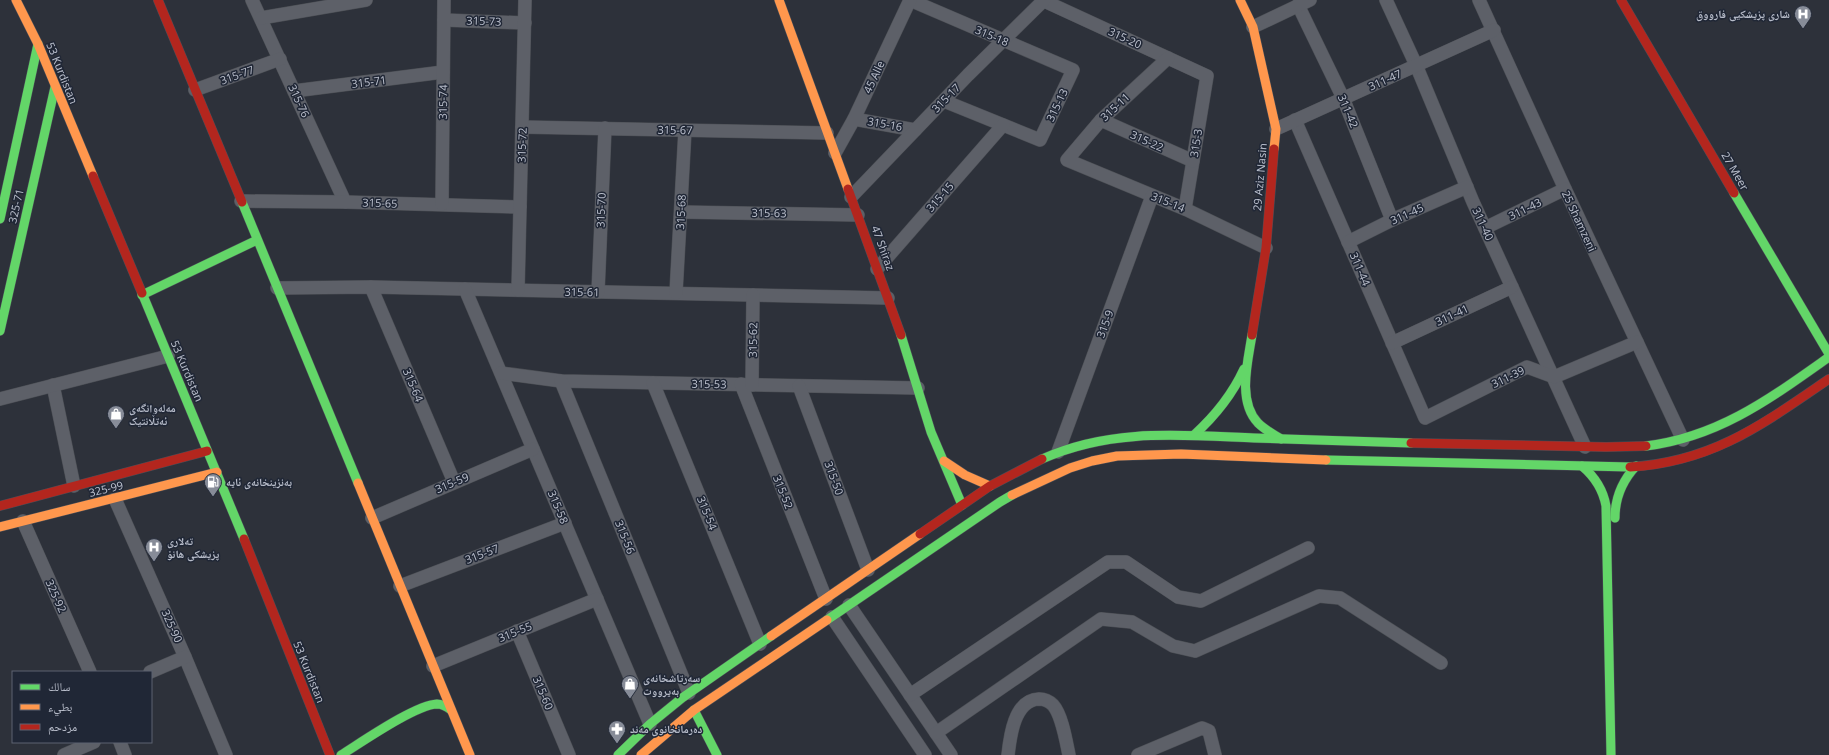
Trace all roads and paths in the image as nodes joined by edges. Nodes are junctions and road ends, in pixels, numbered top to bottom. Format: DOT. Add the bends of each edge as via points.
graph roads {
  1 [pos="16,0"];
  2 [pos="158,0"];
  3 [pos="252,0"];
  4 [pos="366,0"];
  5 [pos="444,0"];
  6 [pos="526,0"];
  7 [pos="779,0"];
  8 [pos="910,0"];
  9 [pos="1043,0"];
  10 [pos="1240,0"];
  11 [pos="1386,0"];
  12 [pos="1479,0"];
  13 [pos="1621,0"];
  14 [pos="1304,2"];
  15 [pos="261,18"];
  16 [pos="444,20"];
  17 [pos="525,23"];
  18 [pos="1252,27"];
  19 [pos="1494,30"];
  20 [pos="1003,41"];
  21 [pos="38,44"];
  22 [pos="1168,58"];
  23 [pos="280,59"];
  24 [pos="1416,65"];
  25 [pos="1073,70"];
  26 [pos="443,72"];
  27 [pos="1207,76"];
  28 [pos="54,87"];
  29 [pos="195,90"];
  30 [pos="294,91"];
  31 [pos="1343,98"];
  32 [pos="944,101"];
  33 [pos="854,119"];
  34 [pos="1101,120"];
  35 [pos="1295,120"];
  36 [pos="1003,125"];
  37 [pos="522,127"];
  38 [pos="605,128"];
  39 [pos="1276,129"];
  40 [pos="685,130"];
  41 [pos="915,130"];
  42 [pos="827,133"];
  43 [pos="836,153"];
  44 [pos="1067,160"];
  45 [pos="1193,161"];
  46 [pos="1467,187"];
  47 [pos="1564,190"];
  48 [pos="1152,196"];
  49 [pos="851,197"];
  50 [pos="241,201"];
  51 [pos="345,202"];
  52 [pos="442,204"];
  53 [pos="520,206"];
  54 [pos="1185,209"];
  55 [pos="681,212"];
  56 [pos="858,215"];
  57 [pos="0,219"];
  58 [pos="1392,220"];
  59 [pos="1485,228"];
  60 [pos="257,240"];
  61 [pos="1348,242"];
  62 [pos="1266,248"];
  63 [pos="877,269"];
  64 [pos="371,287"];
  65 [pos="1512,287"];
  66 [pos="277,288"];
  67 [pos="465,289"];
  68 [pos="518,290"];
  69 [pos="598,292"];
  70 [pos="676,294"];
  71 [pos="142,295"];
  72 [pos="753,295"];
  73 [pos="888,298"];
  74 [pos="0,331"];
  75 [pos="1637,342"];
  76 [pos="1392,343"];
  77 [pos="168,356"];
  78 [pos="1829,356"];
  79 [pos="1248,359"];
  80 [pos="1829,369"];
  81 [pos="501,374"];
  82 [pos="1554,377"];
  83 [pos="1829,379"];
  84 [pos="561,381"];
  85 [pos="653,382"];
  86 [pos="747,384"];
  87 [pos="52,385"];
  88 [pos="799,386"];
  89 [pos="918,388"];
  90 [pos="0,398"];
  91 [pos="1751,409"];
  92 [pos="1425,418"];
  93 [pos="1194,435"];
  94 [pos="1281,439"];
  95 [pos="1684,440"];
  96 [pos="1430,444"];
  97 [pos="1584,447"];
  98 [pos="533,449"];
  99 [pos="208,451"];
  100 [pos="1058,452"];
  101 [pos="185,457"];
  102 [pos="944,461"];
  103 [pos="1429,463"];
  104 [pos="1582,466"];
  105 [pos="1636,466"];
  106 [pos="217,472"];
  107 [pos="191,479"];
  108 [pos="454,482"];
  109 [pos="74,486"];
  110 [pos="990,486"];
  111 [pos="115,499"];
  112 [pos="962,505"];
  113 [pos="0,506"];
  114 [pos="372,518"];
  115 [pos="23,521"];
  116 [pos="564,522"];
  117 [pos="0,527"];
  118 [pos="911,541"];
  119 [pos="1308,548"];
  120 [pos="921,557"];
  121 [pos="868,570"];
  122 [pos="400,586"];
  123 [pos="597,599"];
  124 [pos="826,599"];
  125 [pos="849,605"];
  126 [pos="832,617"];
  127 [pos="517,631"];
  128 [pos="760,644"];
  129 [pos="186,657"];
  130 [pos="1441,663"];
  131 [pos="433,666"];
  132 [pos="90,671"];
  133 [pos="152,671"];
  134 [pos="689,693"];
  135 [pos="910,695"];
  136 [pos="451,710"];
  137 [pos="694,710"];
  138 [pos="650,724"];
  139 [pos="936,733"];
  140 [pos="92,743"];
  141 [pos="120,743"];
  142 [pos="647,753"];
  143 [pos="64,755"];
  144 [pos="125,755"];
  145 [pos="226,755"];
  146 [pos="330,755"];
  147 [pos="341,755"];
  148 [pos="470,755"];
  149 [pos="569,755"];
  150 [pos="618,755"];
  151 [pos="718,755"];
  152 [pos="925,755"];
  153 [pos="951,755"];
  154 [pos="1008,755"];
  155 [pos="1069,755"];
  156 [pos="1138,755"];
  157 [pos="1215,755"];
  158 [pos="1612,755"];
  159 [pos="1619,755"];
  1 -- 21 [label="main road, 53 Kurdistan"];
  2 -- 29 [label="main road"];
  3 -- 15 [label="street, 315-76"];
  4 -- 15 [label="street"];
  5 -- 16 [label="street, 315-74"];
  6 -- 17 [label="street, 315-72"];
  7 -- 42 [label="main road, 47 Shiraz"];
  8 -- 20 [label="street, 315-18"];
  8 -- 33 [label="street, 45 Alle"];
  9 -- 20 [label="street, 315-17"];
  9 -- 22 [label="street, 315-20"];
  10 -- 18 [label="main road, 29 Aziz Nasin"];
  11 -- 24 [label="street, 311-40"];
  12 -- 19 [label="street, 25 Shamzeni"];
  13 -- 78 [label="main road, 27 Meer"];
  14 -- 18 [label="street"];
  14 -- 31 [label="street, 311-42"];
  15 -- 23 [label="street, 315-76"];
  16 -- 17 [label="street, 315-73"];
  16 -- 26 [label="street, 315-74"];
  17 -- 37 [label="street, 315-72"];
  18 -- 39 [label="main road, 29 Aziz Nasin"];
  19 -- 24 [label="street, 311-47"];
  19 -- 47 [label="street, 25 Shamzeni"];
  20 -- 25 [label="street, 315-18"];
  20 -- 32 [label="street, 315-17"];
  21 -- 28 [label="main road, 53 Kurdistan"];
  21 -- 57 [label="main road, 325-71"];
  22 -- 27 [label="street, 315-20"];
  22 -- 34 [label="street, 315-11"];
  23 -- 29 [label="street, 315-77"];
  23 -- 30 [label="street, 315-76"];
  24 -- 31 [label="street, 311-47"];
  24 -- 46 [label="street, 311-40"];
  25 -- 36 [label="street, 315-13" via="1040,140"];
  26 -- 30 [label="street, 315-71"];
  26 -- 52 [label="street, 315-74"];
  27 -- 45 [label="street, 315-3"];
  28 -- 71 [label="main road, 53 Kurdistan"];
  28 -- 74 [label="main road, 325-71"];
  29 -- 50 [label="main road"];
  30 -- 51 [label="street, 315-76"];
  31 -- 35 [label="street, 311-47"];
  31 -- 58 [label="street, 311-42"];
  32 -- 36 [label="street"];
  32 -- 41 [label="street, 315-17"];
  33 -- 41 [label="street, 315-16"];
  33 -- 43 [label="street, 45 Alle"];
  34 -- 44 [label="street, 315-11"];
  34 -- 45 [label="street, 315-22"];
  35 -- 39 [label="street, 311-47"];
  35 -- 61 [label="street, 311-44"];
  36 -- 63 [label="street, 315-15"];
  37 -- 38 [label="street, 315-67"];
  37 -- 53 [label="street, 315-72"];
  38 -- 40 [label="street, 315-67"];
  38 -- 69 [label="street, 315-70"];
  39 -- 62 [label="main road, 29 Aziz Nasin"];
  40 -- 42 [label="street, 315-67"];
  40 -- 55 [label="street, 315-68"];
  41 -- 49 [label="street, 315-17"];
  42 -- 43 [label="main road, 47 Shiraz"];
  43 -- 49 [label="main road, 47 Shiraz"];
  44 -- 48 [label="street, 315-14"];
  45 -- 54 [label="street, 315-3"];
  46 -- 58 [label="street, 311-45"];
  46 -- 59 [label="street, 311-40"];
  47 -- 59 [label="street, 311-43"];
  47 -- 75 [label="street, 25 Shamzeni"];
  48 -- 54 [label="street, 315-14"];
  48 -- 100 [label="street, 315-9"];
  49 -- 56 [label="main road, 47 Shiraz"];
  50 -- 51 [label="street, 315-65"];
  50 -- 60 [label="main road"];
  51 -- 52 [label="street, 315-65"];
  52 -- 53 [label="street, 315-65"];
  53 -- 68 [label="street, 315-72"];
  54 -- 62 [label="street, 315-14"];
  55 -- 56 [label="street, 315-63"];
  55 -- 70 [label="street, 315-68"];
  56 -- 63 [label="main road, 47 Shiraz"];
  58 -- 61 [label="street, 311-45"];
  59 -- 65 [label="street, 311-40"];
  60 -- 66 [label="main road"];
  60 -- 71 [label="main road"];
  61 -- 76 [label="street, 311-44"];
  62 -- 79 [label="main road, 29 Aziz Nasin"];
  63 -- 73 [label="main road, 47 Shiraz"];
  64 -- 66 [label="street, 315-61"];
  64 -- 67 [label="street, 315-61"];
  64 -- 108 [label="street, 315-64"];
  65 -- 76 [label="street, 311-41"];
  65 -- 82 [label="street, 311-40"];
  66 -- 114 [label="main road"];
  67 -- 68 [label="street, 315-61"];
  67 -- 81 [label="street, 315-58"];
  68 -- 69 [label="street, 315-61"];
  69 -- 70 [label="street, 315-61"];
  70 -- 72 [label="street, 315-61"];
  71 -- 77 [label="main road, 53 Kurdistan"];
  72 -- 73 [label="street, 315-61"];
  72 -- 86 [label="street, 315-62"];
  73 -- 89 [label="main road, 47 Shiraz"];
  75 -- 82 [label="street"];
  75 -- 95 [label="street, 25 Shamzeni"];
  76 -- 92 [label="street, 311-44"];
  77 -- 87 [label="street"];
  77 -- 99 [label="main road, 53 Kurdistan"];
  78 -- 91 [label="main road"];
  79 -- 93 [label="main road, 29 Aziz Nasin" via="1237,384 1222,407"];
  79 -- 94 [label="main road, 29 Aziz Nasin" via="1246,390 1252,415 1264,428"];
  80 -- 91 [label="main road" via="1800,388"];
  81 -- 84 [label="street, 315-53"];
  81 -- 98 [label="street, 315-58"];
  82 -- 92 [label="street, 311-39" via="1528,367"];
  82 -- 97 [label="street, 311-40"];
  83 -- 105 [label="main road" via="1770,420 1719,448 1689,458"];
  84 -- 85 [label="street, 315-53"];
  84 -- 134 [label="street, 315-56"];
  85 -- 86 [label="street, 315-53"];
  85 -- 128 [label="street, 315-54"];
  86 -- 88 [label="street, 315-53"];
  86 -- 124 [label="street, 315-52"];
  87 -- 90 [label="street"];
  87 -- 109 [label="street"];
  88 -- 89 [label="street, 315-53"];
  88 -- 121 [label="street, 315-50"];
  89 -- 102 [label="main road, 47 Shiraz" via="931,432"];
  91 -- 95 [label="main road" via="1712,430"];
  93 -- 94 [label="main road"];
  93 -- 100 [label="main road" via="1143,435 1076,445"];
  94 -- 96 [label="main road"];
  95 -- 97 [label="main road" via="1643,446"];
  96 -- 97 [label="main road"];
  96 -- 103 [label="main road"];
  98 -- 108 [label="street, 315-59"];
  98 -- 116 [label="street, 315-58"];
  99 -- 101 [label="main road"];
  99 -- 106 [label="main road, 53 Kurdistan"];
  100 -- 110 [label="main road"];
  101 -- 107 [label="main road" via="193,466"];
  101 -- 109 [label="main road"];
  102 -- 110 [label="main road"];
  102 -- 112 [label="main road, 47 Shiraz"];
  103 -- 104 [label="main road"];
  103 -- 120 [label="main road" via="1144,454 1081,464 1049,476 1000,502"];
  104 -- 105 [label="main road"];
  104 -- 158 [label="main road" via="1601,486 1606,506"];
  105 -- 159 [label="main road" via="1620,486 1615,506"];
  106 -- 107 [label="main road, 325-99"];
  106 -- 146 [label="main road, 53 Kurdistan"];
  107 -- 111 [label="main road, 325-99"];
  108 -- 114 [label="street, 315-59"];
  109 -- 113 [label="main road"];
  110 -- 112 [label="main road"];
  111 -- 115 [label="main road, 325-99"];
  111 -- 129 [label="street, 325-90"];
  112 -- 118 [label="main road"];
  114 -- 122 [label="main road"];
  115 -- 117 [label="main road, 325-99"];
  115 -- 132 [label="street, 325-92"];
  116 -- 122 [label="street, 315-57"];
  116 -- 123 [label="street, 315-58"];
  118 -- 120 [label="main road"];
  118 -- 121 [label="main road"];
  119 -- 135 [label="street" via="1200,601 1178,597 1126,562 1108,562"];
  120 -- 125 [label="main road"];
  121 -- 124 [label="main road"];
  122 -- 131 [label="main road"];
  123 -- 127 [label="street, 315-55"];
  123 -- 138 [label="street, 315-58"];
  124 -- 128 [label="main road"];
  125 -- 126 [label="main road"];
  125 -- 135 [label="street"];
  126 -- 137 [label="main road"];
  126 -- 152 [label="street"];
  127 -- 131 [label="street, 315-55"];
  127 -- 149 [label="street, 315-60"];
  128 -- 134 [label="main road"];
  129 -- 133 [label="street"];
  129 -- 145 [label="street, 325-90"];
  130 -- 139 [label="street" via="1340,598 1319,596 1195,650 1173,646 1132,622 1101,619"];
  131 -- 136 [label="main road"];
  134 -- 138 [label="main road"];
  135 -- 139 [label="street"];
  136 -- 147 [label="main road" via="447,706 436,704 418,710"];
  136 -- 148 [label="main road"];
  137 -- 142 [label="main road"];
  137 -- 151 [label="main road"];
  138 -- 150 [label="main road"];
  139 -- 153 [label="street"];
  140 -- 143 [label="street"];
  141 -- 144 [label="street"];
  154 -- 155 [label="street" via="1011,732 1018,714 1030,702 1039,699 1049,701 1054,706"];
  156 -- 157 [label="street" via="1202,728 1209,731"];
}
